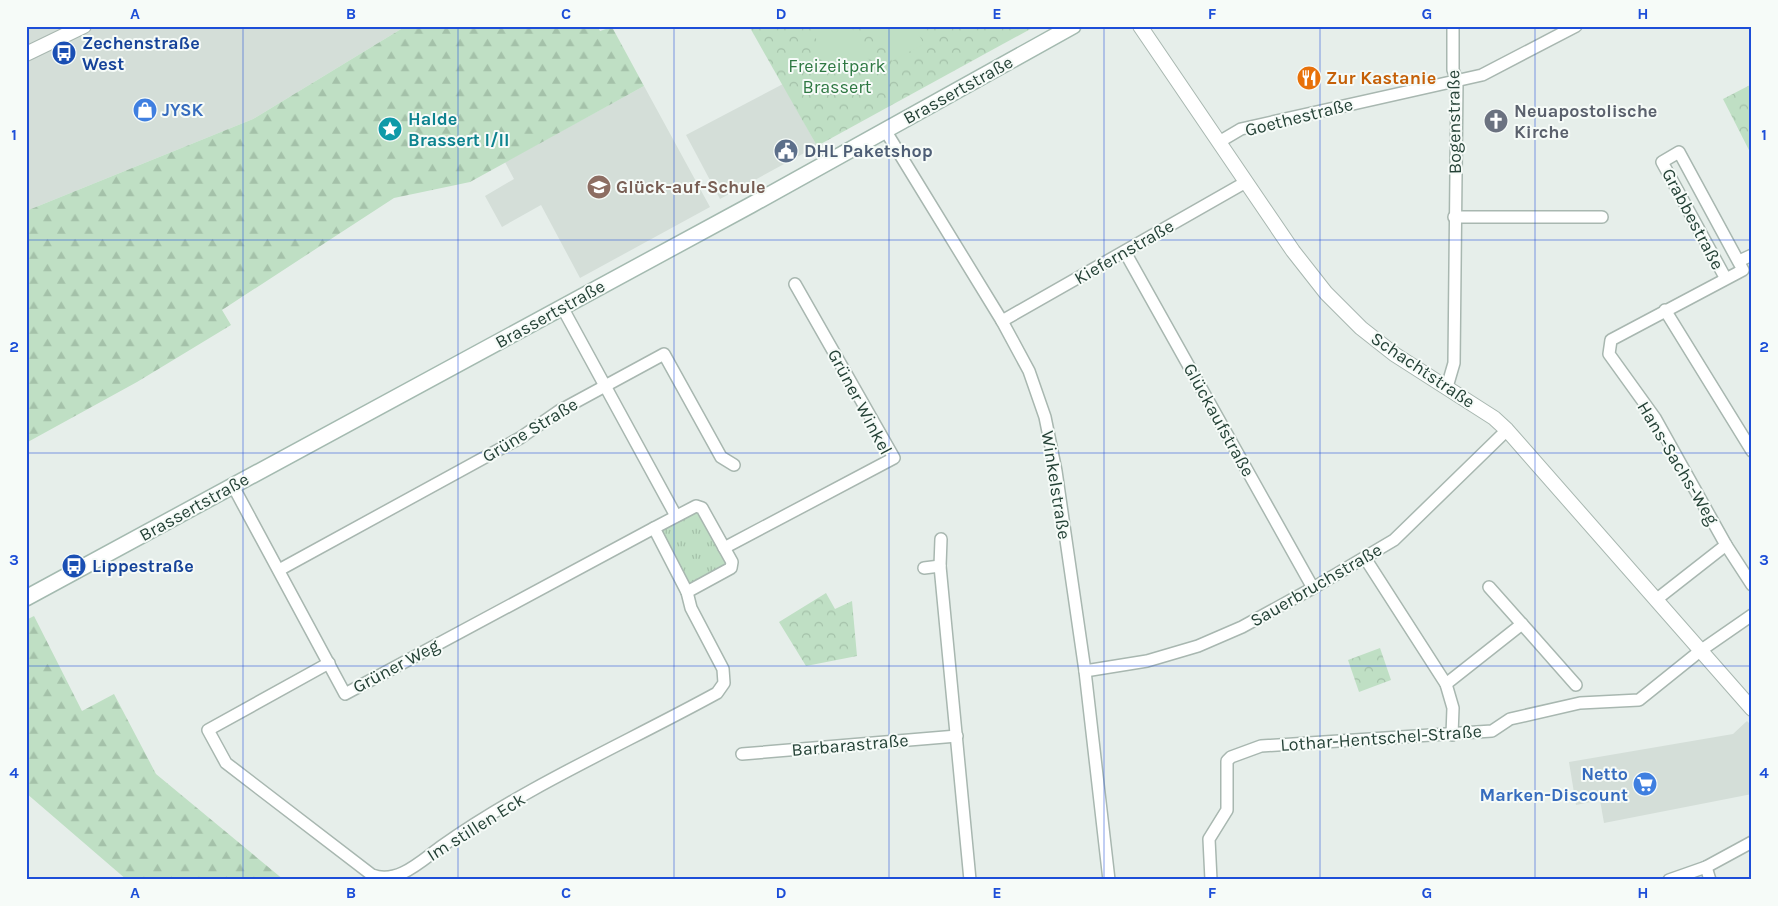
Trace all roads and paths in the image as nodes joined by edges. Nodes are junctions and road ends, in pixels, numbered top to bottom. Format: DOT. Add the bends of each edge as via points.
graph roads {
  1 [pos="84,26"];
  2 [pos="1073,26"];
  3 [pos="1140,26"];
  4 [pos="1453,26"];
  5 [pos="1576,26"];
  6 [pos="26,54"];
  7 [pos="1457,80"];
  8 [pos="886,130"];
  9 [pos="1219,142"];
  10 [pos="1246,182"];
  11 [pos="1454,217"];
  12 [pos="1602,217"];
  13 [pos="1125,252"];
  14 [pos="1752,255"];
  15 [pos="1741,265"];
  16 [pos="1726,278"];
  17 [pos="795,284"];
  18 [pos="562,307"];
  19 [pos="1665,310"];
  20 [pos="1002,321"];
  21 [pos="605,387"];
  22 [pos="1447,387"];
  23 [pos="1507,430"];
  24 [pos="1752,452"];
  25 [pos="734,465"];
  26 [pos="233,486"];
  27 [pos="676,516"];
  28 [pos="654,528"];
  29 [pos="941,539"];
  30 [pos="1726,545"];
  31 [pos="724,548"];
  32 [pos="1365,558"];
  33 [pos="940,566"];
  34 [pos="924,568"];
  35 [pos="279,570"];
  36 [pos="1752,586"];
  37 [pos="1489,587"];
  38 [pos="1314,588"];
  39 [pos="687,592"];
  40 [pos="26,598"];
  41 [pos="1657,600"];
  42 [pos="1752,615"];
  43 [pos="1522,624"];
  44 [pos="1700,651"];
  45 [pos="328,663"];
  46 [pos="1085,671"];
  47 [pos="1446,684"];
  48 [pos="1576,685"];
  49 [pos="1752,709"];
  50 [pos="1452,735"];
  51 [pos="957,736"];
  52 [pos="742,754"];
  53 [pos="1752,842"];
  54 [pos="1706,867"];
  55 [pos="970,880"];
  56 [pos="1109,880"];
  57 [pos="1211,880"];
  58 [pos="1669,880"];
  59 [pos="1710,880"];
  1 -- 6 [label="street"];
  2 -- 8 [label="main road, Brassertstraße"];
  3 -- 9 [label="street, Schachtstraße"];
  4 -- 7 [label="street, Bogenstraße" via="1453,70"];
  5 -- 7 [label="street, Goethestraße" via="1491,71"];
  7 -- 9 [label="street, Goethestraße" via="1241,129"];
  7 -- 11 [label="street, Bogenstraße"];
  8 -- 18 [label="main road, Brassertstraße"];
  8 -- 20 [label="street, Winkelstraße"];
  9 -- 10 [label="street, Schachtstraße"];
  10 -- 13 [label="street, Kiefernstraße"];
  10 -- 22 [label="street, Schachtstraße" via="1293,251 1347,314 1394,354"];
  11 -- 12 [label="street"];
  11 -- 22 [label="street, Bogenstraße" via="1454,363"];
  13 -- 20 [label="street, Kiefernstraße"];
  13 -- 38 [label="street, Glückaufstraße"];
  14 -- 15 [label="street"];
  15 -- 16 [label="street"];
  15 -- 16 [label="street, Grabbestraße" via="1679,152 1662,162"];
  16 -- 19 [label="street"];
  17 -- 31 [label="street, Grüner Winkel" via="894,458"];
  18 -- 21 [label="street"];
  18 -- 26 [label="main road, Brassertstraße"];
  19 -- 24 [label="street"];
  19 -- 30 [label="street, Hans-Sachs-Weg" via="1610,340 1608,349 1611,360 1655,418"];
  20 -- 46 [label="street, Winkelstraße" via="1029,371 1045,417"];
  21 -- 25 [label="street, Grüne Straße" via="664,354 721,457"];
  21 -- 27 [label="street"];
  21 -- 35 [label="street, Grüne Straße" via="559,410 520,438"];
  22 -- 23 [label="street, Schachtstraße"];
  23 -- 32 [label="street, Sauerbruchstraße" via="1394,540"];
  23 -- 41 [label="street, Schachtstraße"];
  26 -- 35 [label="street, Grüner Weg"];
  26 -- 40 [label="main road, Brassertstraße"];
  27 -- 28 [label="street, Grüner Weg"];
  27 -- 31 [label="street, Grüner Weg" via="696,506 702,508"];
  28 -- 39 [label="street"];
  28 -- 45 [label="street, Grüner Weg" via="345,694"];
  29 -- 33 [label="street"];
  30 -- 36 [label="street, Hans-Sachs-Weg"];
  30 -- 41 [label="street"];
  31 -- 39 [label="street, Grüner Weg" via="732,562 731,568"];
  32 -- 38 [label="street, Sauerbruchstraße"];
  32 -- 47 [label="street"];
  33 -- 34 [label="street"];
  33 -- 51 [label="street"];
  35 -- 45 [label="street, Grüner Weg"];
  37 -- 43 [label="street"];
  38 -- 46 [label="street, Sauerbruchstraße" via="1242,627 1198,646 1146,661"];
  39 -- 45 [label="street, Im stillen Eck" via="691,608 723,669 724,683 717,693 463,831 404,872 386,878 372,875 226,763 208,730"];
  41 -- 44 [label="street, Schachtstraße"];
  42 -- 44 [label="street, Lothar-Hentschel-Straße"];
  43 -- 47 [label="street"];
  43 -- 48 [label="street"];
  44 -- 49 [label="street, Schachtstraße"];
  44 -- 50 [label="street, Lothar-Hentschel-Straße" via="1639,700 1580,703 1510,718 1492,731"];
  46 -- 56 [label="street, Winkelstraße"];
  47 -- 50 [label="street" via="1453,708"];
  50 -- 57 [label="street, Lothar-Hentschel-Straße" via="1261,746 1232,757 1226,767 1227,810 1212,834"];
  51 -- 52 [label="street, Barbarastraße"];
  51 -- 55 [label="street"];
  53 -- 54 [label="street"];
  54 -- 58 [label="street"];
  54 -- 59 [label="street"];
}
